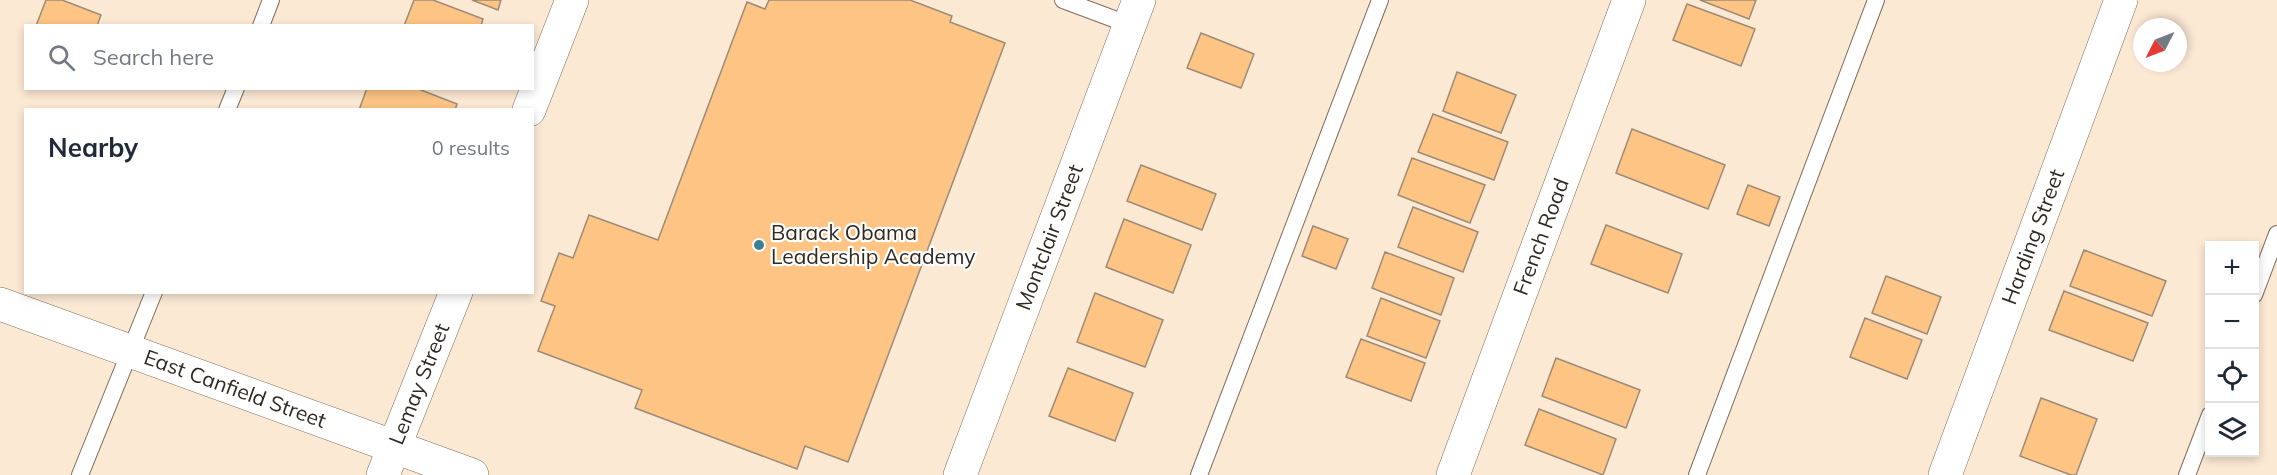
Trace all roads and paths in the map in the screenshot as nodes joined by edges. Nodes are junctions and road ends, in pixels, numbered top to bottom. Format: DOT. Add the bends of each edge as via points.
graph roads {
  1 [pos="271,0"];
  2 [pos="572,0"];
  3 [pos="1063,0"];
  4 [pos="1380,0"];
  5 [pos="1629,0"];
  6 [pos="1876,0"];
  7 [pos="2121,0"];
  8 [pos="1134,13"];
  9 [pos="262,24"];
  10 [pos="235,90"];
  11 [pos="228,108"];
  12 [pos="530,108"];
  13 [pos="2277,234"];
  14 [pos="2259,282"];
  15 [pos="153,294"];
  16 [pos="455,294"];
  17 [pos="0,304"];
  18 [pos="130,352"];
  19 [pos="2205,428"];
  20 [pos="388,461"];
  21 [pos="80,475"];
  22 [pos="472,475"];
  23 [pos="960,475"];
  24 [pos="1199,475"];
  25 [pos="1453,475"];
  26 [pos="1697,475"];
  27 [pos="1945,475"];
  28 [pos="2187,475"];
  1 -- 9 [label="lane"];
  2 -- 12 [label="street"];
  3 -- 8 [label="lane"];
  4 -- 24 [label="lane"];
  5 -- 25 [label="street, French Road"];
  6 -- 26 [label="lane"];
  7 -- 27 [label="street, Harding Street"];
  8 -- 23 [label="street, Montclair Street"];
  10 -- 11 [label="lane"];
  13 -- 14 [label="lane"];
  15 -- 18 [label="lane"];
  16 -- 20 [label="street, Lemay Street"];
  17 -- 18 [label="street, East Canfield Street"];
  18 -- 20 [label="street, East Canfield Street"];
  18 -- 21 [label="lane"];
  19 -- 28 [label="lane"];
  20 -- 22 [label="street, East Canfield Street"];
}
